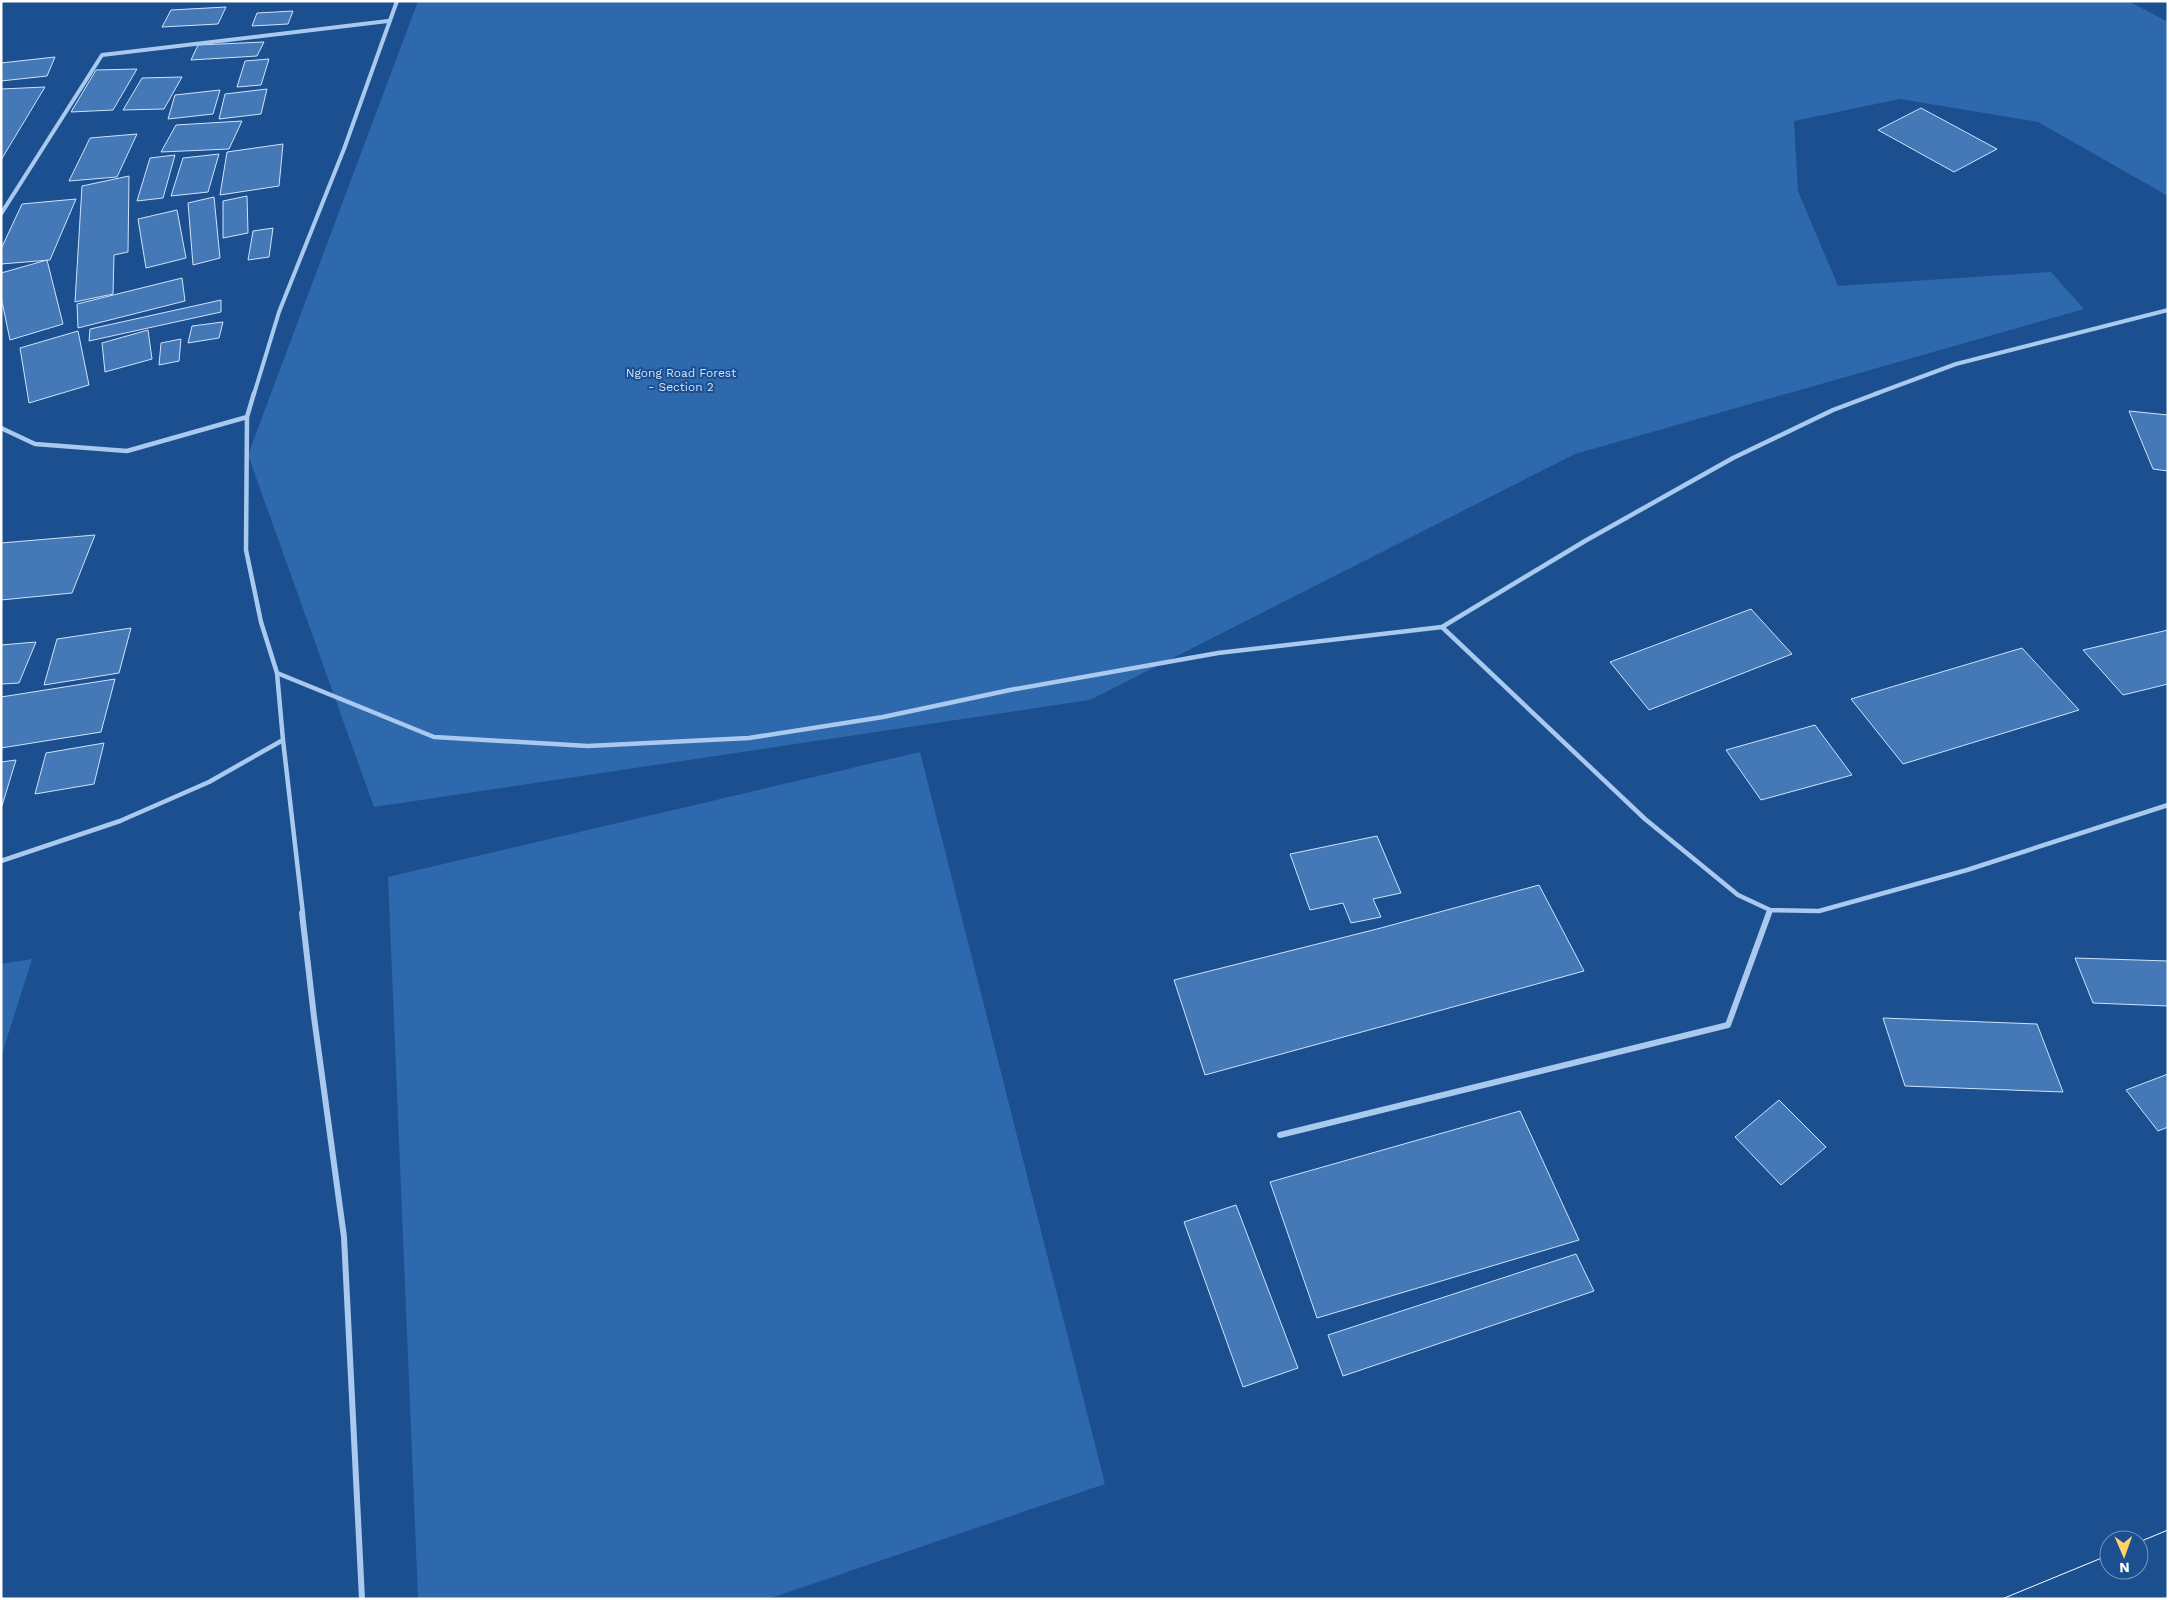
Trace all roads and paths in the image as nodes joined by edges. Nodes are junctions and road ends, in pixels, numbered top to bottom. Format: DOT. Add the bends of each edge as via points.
graph roads {
  1 [pos="397,1"];
  2 [pos="388,21"];
  3 [pos="1,214"];
  4 [pos="2168,310"];
  5 [pos="247,417"];
  6 [pos="1,428"];
  7 [pos="1442,627"];
  8 [pos="277,673"];
  9 [pos="283,740"];
  10 [pos="2168,806"];
  11 [pos="1,861"];
  12 [pos="1770,910"];
  13 [pos="1280,1135"];
  14 [pos="362,1599"];
  1 -- 2 [label="street"];
  2 -- 3 [label="street" via="102,55"];
  2 -- 5 [label="street" via="344,149 279,312"];
  4 -- 7 [label="street" via="1956,364 1834,410 1733,458 1585,541"];
  5 -- 6 [label="street" via="127,451 36,444"];
  5 -- 8 [label="street" via="246,550 261,622"];
  7 -- 8 [label="street" via="1218,652 749,738 588,746 434,737"];
  7 -- 12 [label="street" via="1645,819 1738,895"];
  8 -- 9 [label="street"];
  9 -- 11 [label="street" via="209,782 120,821"];
  9 -- 14 [label="street" via="314,1017 344,1237"];
  10 -- 12 [label="street" via="1967,870 1819,911"];
  12 -- 13 [label="street" via="1728,1025"];
}
